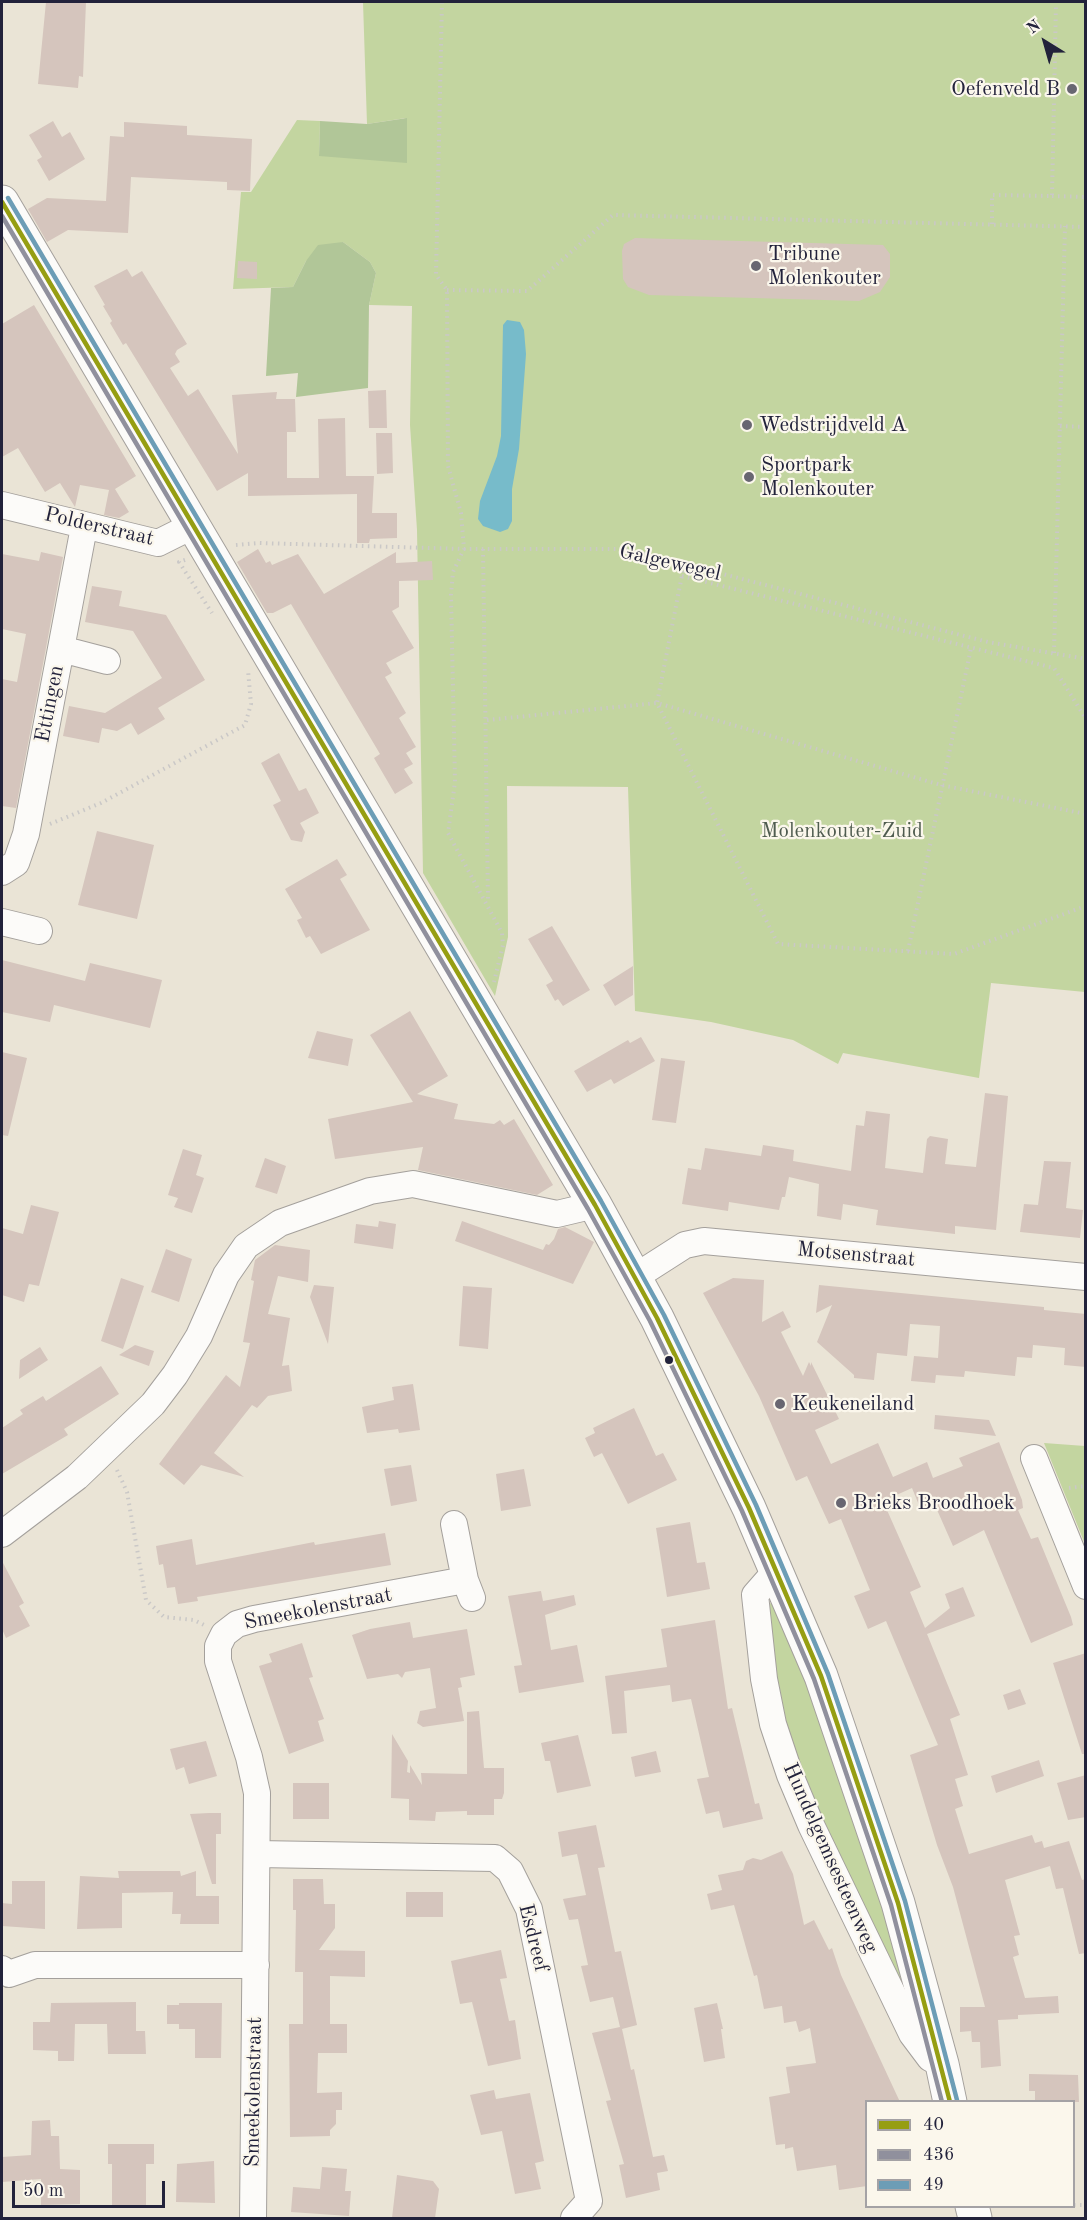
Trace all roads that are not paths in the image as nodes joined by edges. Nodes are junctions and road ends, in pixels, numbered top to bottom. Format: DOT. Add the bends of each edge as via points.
graph roads {
  1 [pos="2,202"];
  2 [pos="2,505"];
  3 [pos="84,527"];
  4 [pos="202,538"];
  5 [pos="61,649"];
  6 [pos="107,662"];
  7 [pos="2,872"];
  8 [pos="2,922"];
  9 [pos="39,931"];
  10 [pos="595,1205"];
  11 [pos="635,1277"];
  12 [pos="1086,1277"];
  13 [pos="1034,1458"];
  14 [pos="454,1524"];
  15 [pos="2,1534"];
  16 [pos="776,1571"];
  17 [pos="1086,1586"];
  18 [pos="258,1854"];
  19 [pos="256,1965"];
  20 [pos="4,1978"];
  21 [pos="942,2064"];
  22 [pos="950,2100"];
  23 [pos="585,2213"];
  24 [pos="253,2218"];
  1 -- 4 [label="main road, Hundelgemsesteenweg"];
  2 -- 3 [label="street, Polderstraat"];
  3 -- 4 [label="street, Polderstraat" via="158,543"];
  3 -- 5 [label="street, Ettingen"];
  4 -- 10 [label="main road, Hundelgemsesteenweg"];
  5 -- 6 [label="street"];
  5 -- 7 [label="street, Ettingen" via="26,834 16,863"];
  8 -- 9 [label="street"];
  10 -- 11 [label="main road, Hundelgemsesteenweg"];
  10 -- 15 [label="street" via="558,1214 413,1184 370,1191 280,1223 246,1246 226,1275 199,1336 153,1404 107,1451"];
  11 -- 12 [label="street, Motsenstraat" via="685,1245 704,1241"];
  11 -- 16 [label="main road, Hundelgemsesteenweg"];
  13 -- 17 [label="street"];
  14 -- 18 [label="street, Smeekolenstraat" via="468,1589 254,1619 237,1624 224,1634 218,1646 219,1661 255,1784"];
  16 -- 21 [label="main road, Hundelgemsesteenweg" via="821,1676 866,1802"];
  16 -- 21 [label="street, Hundelgemsesteenweg" via="755,1595 773,1724 811,1825 912,2034 930,2058"];
  18 -- 19 [label="street, Smeekolenstraat"];
  18 -- 23 [label="street, Esdreef" via="495,1858 510,1871 529,1909"];
  19 -- 20 [label="street" via="35,1965"];
  19 -- 24 [label="street, Smeekolenstraat"];
  21 -- 22 [label="main road, Hundelgemsesteenweg"];
}
